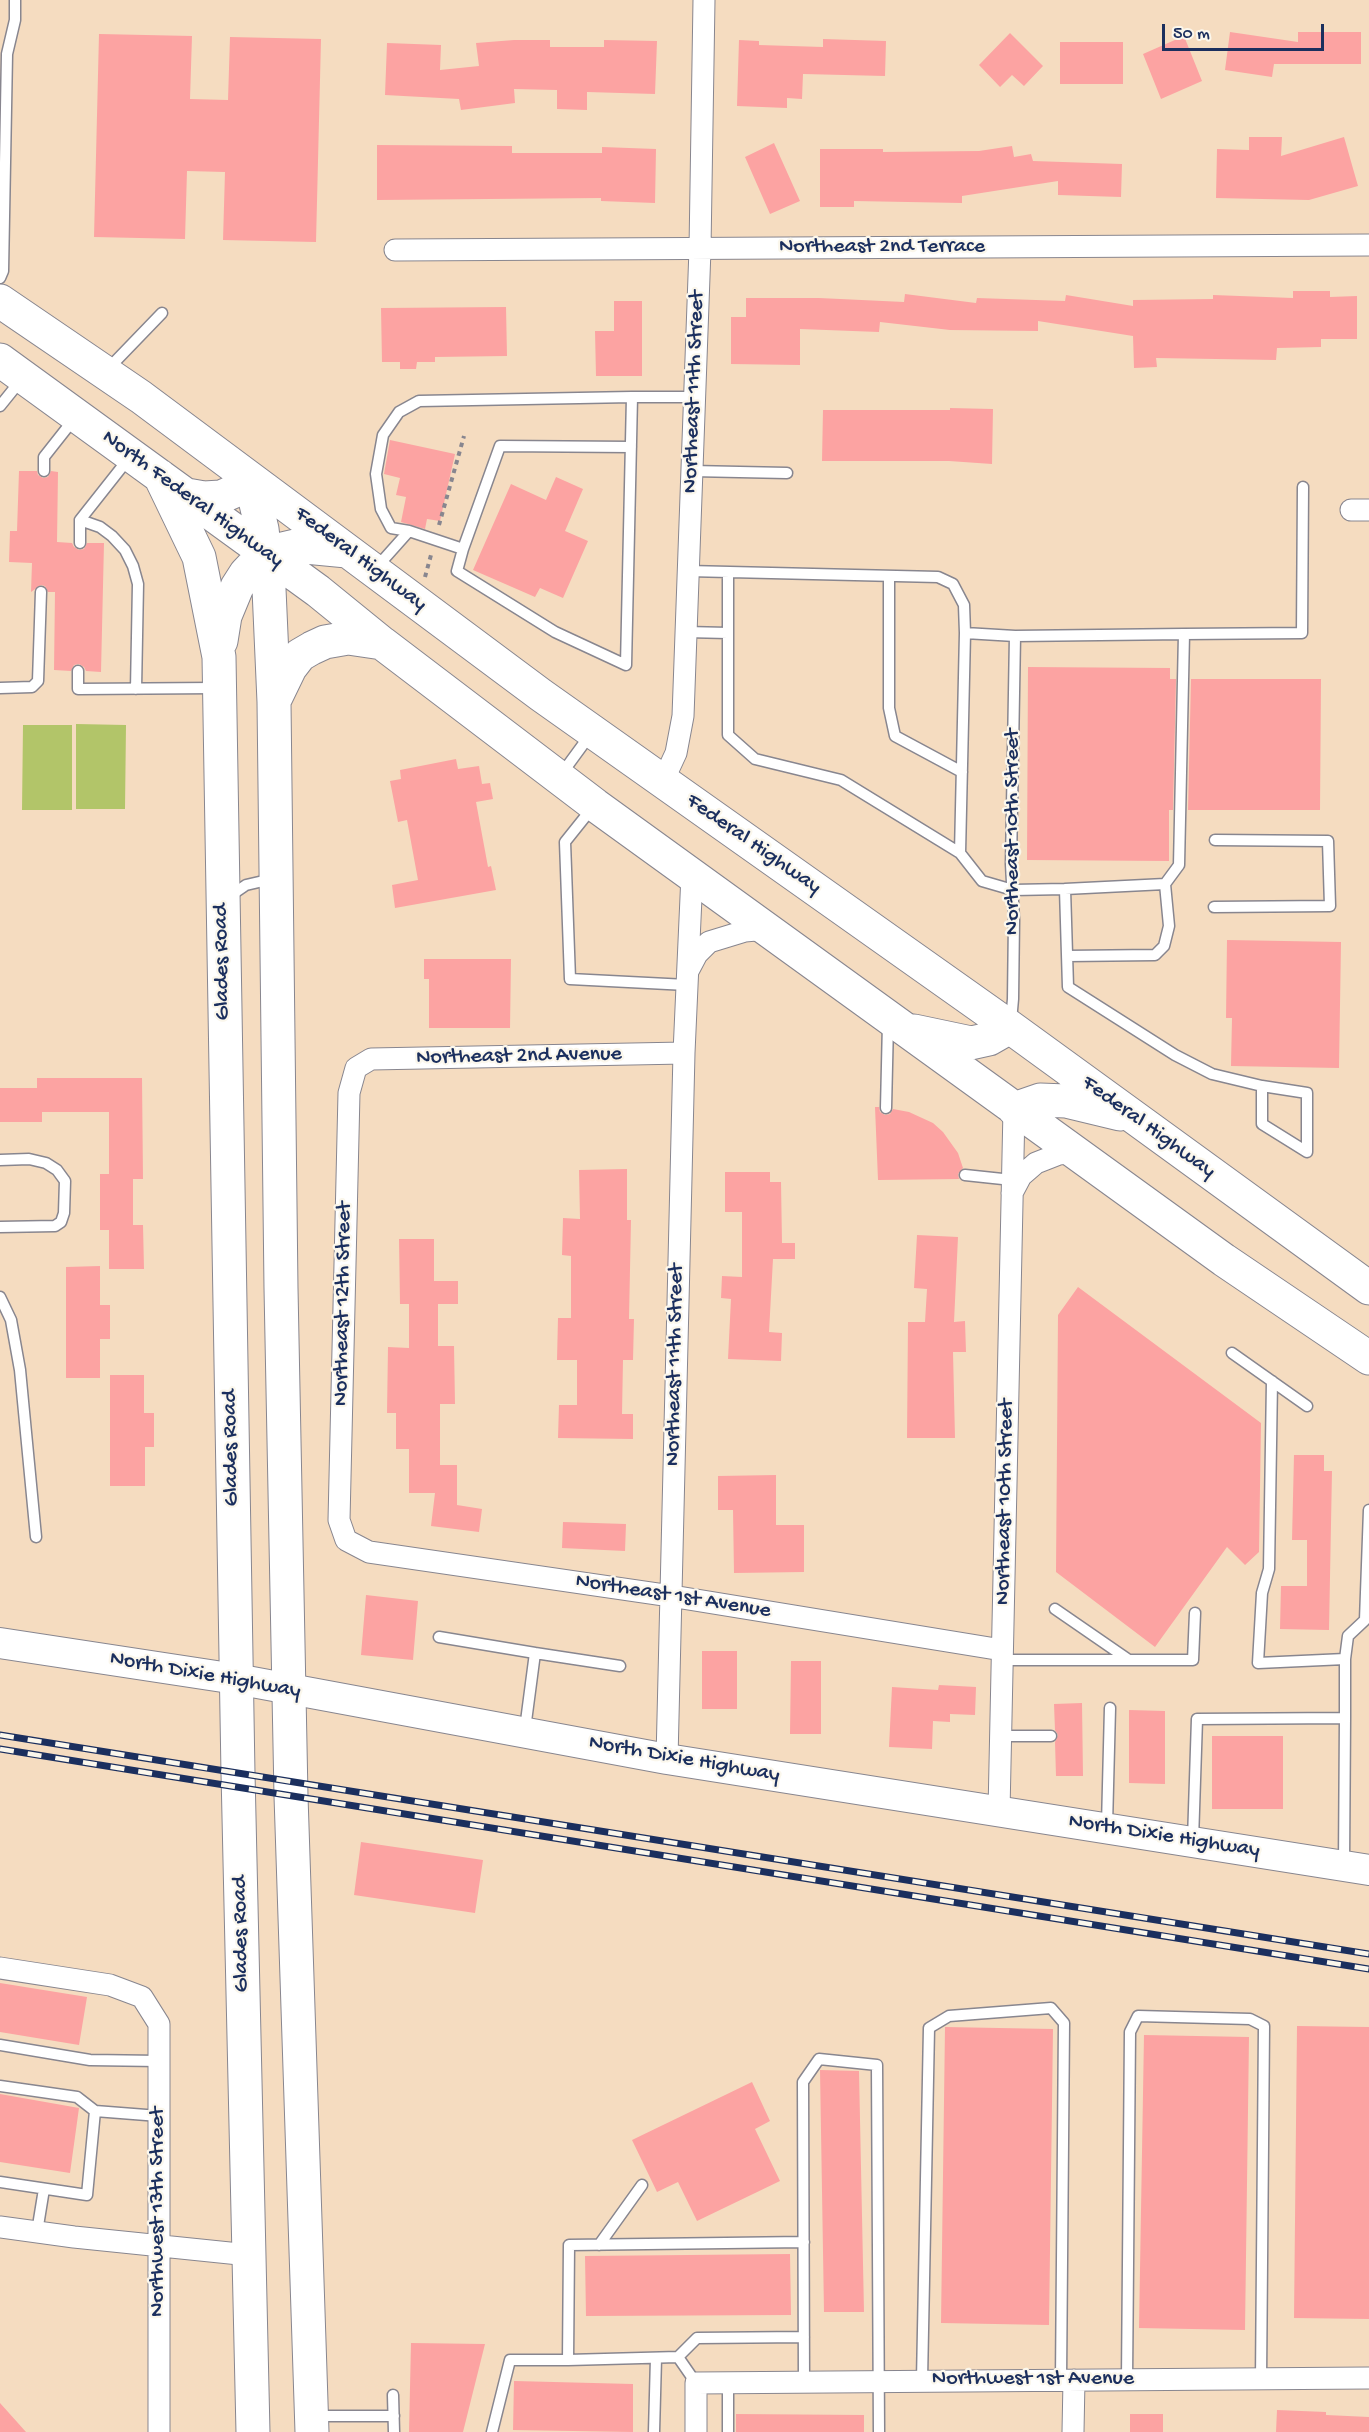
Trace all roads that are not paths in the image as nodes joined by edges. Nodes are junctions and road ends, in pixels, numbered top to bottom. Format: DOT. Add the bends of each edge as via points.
graph roads {
  1 [pos="15,0"];
  2 [pos="704,0"];
  3 [pos="3,64"];
  4 [pos="3,172"];
  5 [pos="1369,245"];
  6 [pos="700,249"];
  7 [pos="395,250"];
  8 [pos="0,278"];
  9 [pos="0,301"];
  10 [pos="162,313"];
  11 [pos="12,369"];
  12 [pos="104,373"];
  13 [pos="632,397"];
  14 [pos="694,397"];
  15 [pos="0,406"];
  16 [pos="77,416"];
  17 [pos="631,447"];
  18 [pos="131,455"];
  19 [pos="44,471"];
  20 [pos="692,471"];
  21 [pos="787,473"];
  22 [pos="160,476"];
  23 [pos="250,479"];
  24 [pos="1304,487"];
  25 [pos="187,495"];
  26 [pos="80,520"];
  27 [pos="409,531"];
  28 [pos="80,543"];
  29 [pos="463,549"];
  30 [pos="347,551"];
  31 [pos="265,553"];
  32 [pos="374,571"];
  33 [pos="688,571"];
  34 [pos="728,572"];
  35 [pos="889,576"];
  36 [pos="41,592"];
  37 [pos="686,632"];
  38 [pos="728,633"];
  39 [pos="965,633"];
  40 [pos="1184,634"];
  41 [pos="1015,636"];
  42 [pos="382,643"];
  43 [pos="78,671"];
  44 [pos="219,672"];
  45 [pos="0,688"];
  46 [pos="136,689"];
  47 [pos="274,702"];
  48 [pos="593,732"];
  49 [pos="962,772"];
  50 [pos="558,778"];
  51 [pos="663,782"];
  52 [pos="595,805"];
  53 [pos="1215,840"];
  54 [pos="960,853"];
  55 [pos="692,875"];
  56 [pos="276,878"];
  57 [pos="1165,884"];
  58 [pos="1065,889"];
  59 [pos="1013,890"];
  60 [pos="223,902"];
  61 [pos="1214,907"];
  62 [pos="767,929"];
  63 [pos="1067,956"];
  64 [pos="687,978"];
  65 [pos="896,1023"];
  66 [pos="1010,1028"];
  67 [pos="684,1053"];
  68 [pos="356,1068"];
  69 [pos="1262,1086"];
  70 [pos="886,1108"];
  71 [pos="1014,1109"];
  72 [pos="1134,1117"];
  73 [pos="1074,1152"];
  74 [pos="0,1160"];
  75 [pos="964,1175"];
  76 [pos="1012,1187"];
  77 [pos="0,1227"];
  78 [pos="1369,1288"];
  79 [pos="0,1297"];
  80 [pos="1232,1353"];
  81 [pos="1369,1358"];
  82 [pos="1272,1381"];
  83 [pos="1307,1406"];
  84 [pos="1369,1510"];
  85 [pos="36,1537"];
  86 [pos="346,1540"];
  87 [pos="671,1596"];
  88 [pos="1055,1610"];
  89 [pos="1195,1614"];
  90 [pos="1367,1620"];
  91 [pos="439,1637"];
  92 [pos="0,1643"];
  93 [pos="535,1653"];
  94 [pos="1002,1655"];
  95 [pos="1345,1659"];
  96 [pos="1130,1660"];
  97 [pos="620,1666"];
  98 [pos="236,1678"];
  99 [pos="290,1690"];
  100 [pos="1110,1708"];
  101 [pos="1345,1718"];
  102 [pos="525,1733"];
  103 [pos="1000,1736"];
  104 [pos="1051,1736"];
  105 [pos="667,1758"];
  106 [pos="999,1811"];
  107 [pos="1107,1828"];
  108 [pos="1193,1842"];
  109 [pos="1357,1868"];
  110 [pos="0,1968"];
  111 [pos="0,2045"];
  112 [pos="159,2061"];
  113 [pos="0,2086"];
  114 [pos="95,2111"];
  115 [pos="159,2116"];
  116 [pos="0,2182"];
  117 [pos="642,2185"];
  118 [pos="44,2189"];
  119 [pos="0,2227"];
  120 [pos="37,2232"];
  121 [pos="804,2242"];
  122 [pos="599,2245"];
  123 [pos="159,2247"];
  124 [pos="249,2255"];
  125 [pos="804,2337"];
  126 [pos="678,2357"];
  127 [pos="656,2358"];
  128 [pos="568,2360"];
  129 [pos="1369,2378"];
  130 [pos="1068,2379"];
  131 [pos="1127,2379"];
  132 [pos="1261,2379"];
  133 [pos="922,2380"];
  134 [pos="879,2381"];
  135 [pos="804,2382"];
  136 [pos="696,2383"];
  137 [pos="728,2383"];
  138 [pos="393,2395"];
  139 [pos="394,2416"];
  140 [pos="312,2424"];
  141 [pos="159,2432"];
  142 [pos="253,2432"];
  143 [pos="394,2432"];
  144 [pos="492,2432"];
  145 [pos="654,2432"];
  146 [pos="696,2432"];
  147 [pos="728,2432"];
  148 [pos="879,2432"];
  149 [pos="1073,2432"];
  1 -- 3 [label="lane" via="15,20"];
  2 -- 6 [label="street, Northeast 11th Street"];
  3 -- 4 [label="lane"];
  4 -- 8 [label="lane"];
  5 -- 6 [label="street, Northeast 2nd Terrace"];
  6 -- 7 [label="street, Northeast 2nd Terrace"];
  6 -- 14 [label="street, Northeast 11th Street"];
  9 -- 12 [label="main road"];
  10 -- 12 [label="lane"];
  11 -- 15 [label="lane"];
  11 -- 16 [label="main road, North Federal Highway"];
  12 -- 23 [label="main road, Federal Highway"];
  13 -- 14 [label="lane"];
  13 -- 17 [label="lane"];
  13 -- 27 [label="lane" via="419,401 399,412 383,435 376,474 381,509 391,528"];
  14 -- 20 [label="street, Northeast 11th Street"];
  16 -- 18 [label="main road, North Federal Highway"];
  16 -- 19 [label="lane" via="44,457"];
  17 -- 29 [label="lane" via="500,446"];
  17 -- 29 [label="lane" via="626,665 555,632 457,571"];
  18 -- 22 [label="main road, North Federal Highway"];
  18 -- 26 [label="lane"];
  20 -- 21 [label="lane"];
  20 -- 33 [label="street, Northeast 11th Street"];
  22 -- 25 [label="main road, North Federal Highway"];
  22 -- 44 [label="main road, Glades Road" via="199,557"];
  23 -- 25 [label="main road" via="221,497"];
  23 -- 30 [label="main road, Federal Highway"];
  23 -- 31 [label="main road"];
  24 -- 40 [label="lane" via="1302,633"];
  25 -- 31 [label="main road, North Federal Highway"];
  26 -- 28 [label="lane"];
  26 -- 46 [label="lane" via="112,536 133,566 138,584"];
  27 -- 29 [label="lane"];
  27 -- 32 [label="lane"];
  30 -- 31 [label="main road" via="295,546"];
  30 -- 32 [label="main road, Federal Highway"];
  31 -- 42 [label="main road, North Federal Highway"];
  31 -- 44 [label="main road" via="237,587 225,616"];
  31 -- 47 [label="main road"];
  32 -- 48 [label="main road, Federal Highway"];
  33 -- 34 [label="lane"];
  33 -- 37 [label="street, Northeast 11th Street"];
  34 -- 35 [label="lane"];
  34 -- 38 [label="lane"];
  35 -- 39 [label="lane" via="938,578 952,584 964,604"];
  35 -- 49 [label="lane" via="889,708 895,736"];
  36 -- 45 [label="lane" via="38,681 32,687"];
  37 -- 38 [label="lane"];
  37 -- 51 [label="street, Northeast 11th Street" via="683,716 676,753"];
  38 -- 54 [label="lane" via="728,735 755,759 841,780"];
  39 -- 41 [label="lane"];
  39 -- 49 [label="lane"];
  40 -- 41 [label="lane"];
  40 -- 57 [label="lane" via="1179,865"];
  41 -- 59 [label="lane, Northeast 10th Street"];
  42 -- 47 [label="main road" via="348,638 312,648 290,668"];
  42 -- 50 [label="main road"];
  43 -- 46 [label="lane" via="78,689"];
  44 -- 46 [label="lane"];
  44 -- 60 [label="main road, Glades Road"];
  47 -- 56 [label="main road"];
  48 -- 50 [label="lane"];
  48 -- 51 [label="main road, Federal Highway"];
  49 -- 54 [label="lane"];
  50 -- 52 [label="main road"];
  51 -- 66 [label="main road, Federal Highway"];
  52 -- 55 [label="main road"];
  52 -- 64 [label="lane" via="565,842 570,979"];
  53 -- 61 [label="lane" via="1328,841 1330,906"];
  54 -- 59 [label="lane" via="982,880"];
  55 -- 62 [label="main road"];
  55 -- 64 [label="street, Northeast 11th Street"];
  56 -- 60 [label="lane" via="246,885"];
  56 -- 99 [label="main road"];
  57 -- 58 [label="lane"];
  57 -- 63 [label="lane" via="1168,926 1164,946 1155,955"];
  58 -- 59 [label="lane"];
  58 -- 63 [label="lane"];
  59 -- 66 [label="lane, Northeast 10th Street"];
  60 -- 98 [label="main road, Glades Road"];
  62 -- 64 [label="street" via="710,942 697,954"];
  62 -- 65 [label="main road"];
  63 -- 69 [label="lane" via="1068,987 1212,1074"];
  64 -- 67 [label="street, Northeast 11th Street"];
  65 -- 66 [label="main road" via="971,1043 989,1040"];
  65 -- 70 [label="lane"];
  65 -- 71 [label="main road"];
  66 -- 72 [label="main road, Federal Highway"];
  67 -- 68 [label="street, Northeast 2nd Avenue" via="371,1059"];
  67 -- 87 [label="street, Northeast 11th Street"];
  68 -- 86 [label="street, Northeast 12th Street" via="349,1093 339,1520"];
  69 -- 69 [label="lane" via="1262,1124 1307,1152 1307,1093"];
  71 -- 72 [label="main road" via="1040,1100 1066,1101"];
  71 -- 73 [label="main road"];
  71 -- 76 [label="street, Northeast 10th Street"];
  72 -- 78 [label="main road, Federal Highway"];
  73 -- 76 [label="street" via="1036,1163"];
  73 -- 81 [label="main road"];
  74 -- 77 [label="lane" via="46,1163 65,1181 61,1222 55,1226"];
  75 -- 76 [label="lane"];
  76 -- 94 [label="street, Northeast 10th Street"];
  79 -- 85 [label="lane" via="10,1320 20,1370"];
  80 -- 82 [label="lane"];
  82 -- 83 [label="lane"];
  82 -- 95 [label="lane" via="1269,1569 1262,1593 1258,1663"];
  84 -- 90 [label="lane"];
  86 -- 87 [label="street, Northeast 1st Avenue" via="369,1552"];
  87 -- 94 [label="street, Northeast 1st Avenue"];
  87 -- 105 [label="street, Northeast 11th Street"];
  88 -- 96 [label="lane"];
  89 -- 96 [label="lane" via="1193,1660"];
  90 -- 95 [label="lane" via="1348,1636"];
  91 -- 93 [label="lane"];
  92 -- 98 [label="main road, North Dixie Highway"];
  93 -- 97 [label="lane"];
  93 -- 102 [label="lane"];
  94 -- 96 [label="lane"];
  94 -- 103 [label="street, Northeast 10th Street"];
  95 -- 101 [label="lane"];
  98 -- 99 [label="main road, North Dixie Highway"];
  98 -- 124 [label="main road, Glades Road"];
  99 -- 102 [label="main road, North Dixie Highway"];
  99 -- 140 [label="main road"];
  100 -- 107 [label="lane"];
  101 -- 108 [label="lane" via="1197,1719"];
  101 -- 109 [label="lane"];
  102 -- 105 [label="main road, North Dixie Highway"];
  103 -- 104 [label="lane"];
  103 -- 106 [label="street, Northeast 10th Street"];
  105 -- 106 [label="main road, North Dixie Highway"];
  106 -- 107 [label="main road, North Dixie Highway"];
  107 -- 108 [label="main road, North Dixie Highway"];
  108 -- 109 [label="main road, North Dixie Highway"];
  110 -- 112 [label="street, Northwest 13th Street" via="110,1985 142,1997 159,2024"];
  111 -- 112 [label="lane" via="90,2060"];
  112 -- 115 [label="street, Northwest 13th Street"];
  113 -- 114 [label="lane" via="77,2097"];
  114 -- 115 [label="lane"];
  114 -- 118 [label="lane" via="87,2195"];
  115 -- 123 [label="street, Northwest 13th Street"];
  116 -- 118 [label="lane"];
  117 -- 122 [label="lane"];
  118 -- 120 [label="lane"];
  119 -- 120 [label="street"];
  120 -- 123 [label="street"];
  121 -- 122 [label="lane"];
  121 -- 125 [label="lane"];
  121 -- 134 [label="lane" via="803,2082 819,2059 877,2065"];
  122 -- 128 [label="lane" via="569,2245"];
  123 -- 124 [label="street"];
  123 -- 141 [label="street, Northwest 13th Street"];
  124 -- 142 [label="main road, Glades Road"];
  125 -- 126 [label="lane" via="697,2338"];
  125 -- 135 [label="lane"];
  126 -- 127 [label="lane"];
  126 -- 136 [label="lane"];
  127 -- 128 [label="lane"];
  127 -- 145 [label="lane"];
  128 -- 144 [label="lane" via="510,2360"];
  129 -- 132 [label="street, Northwest 1st Avenue"];
  130 -- 131 [label="street, Northwest 1st Avenue"];
  130 -- 133 [label="street, Northwest 1st Avenue"];
  130 -- 133 [label="lane" via="1064,2023 1051,2008 949,2016 930,2028"];
  130 -- 149 [label="street"];
  131 -- 132 [label="street, Northwest 1st Avenue"];
  131 -- 132 [label="lane" via="1130,2031 1138,2016 1250,2019 1264,2026"];
  133 -- 134 [label="street, Northwest 1st Avenue"];
  134 -- 135 [label="street, Northwest 1st Avenue"];
  134 -- 148 [label="lane"];
  135 -- 137 [label="street, Northwest 1st Avenue"];
  136 -- 137 [label="street, Northwest 1st Avenue"];
  136 -- 146 [label="street"];
  137 -- 147 [label="lane"];
  138 -- 139 [label="lane"];
  139 -- 140 [label="lane"];
  139 -- 143 [label="lane"];
}
